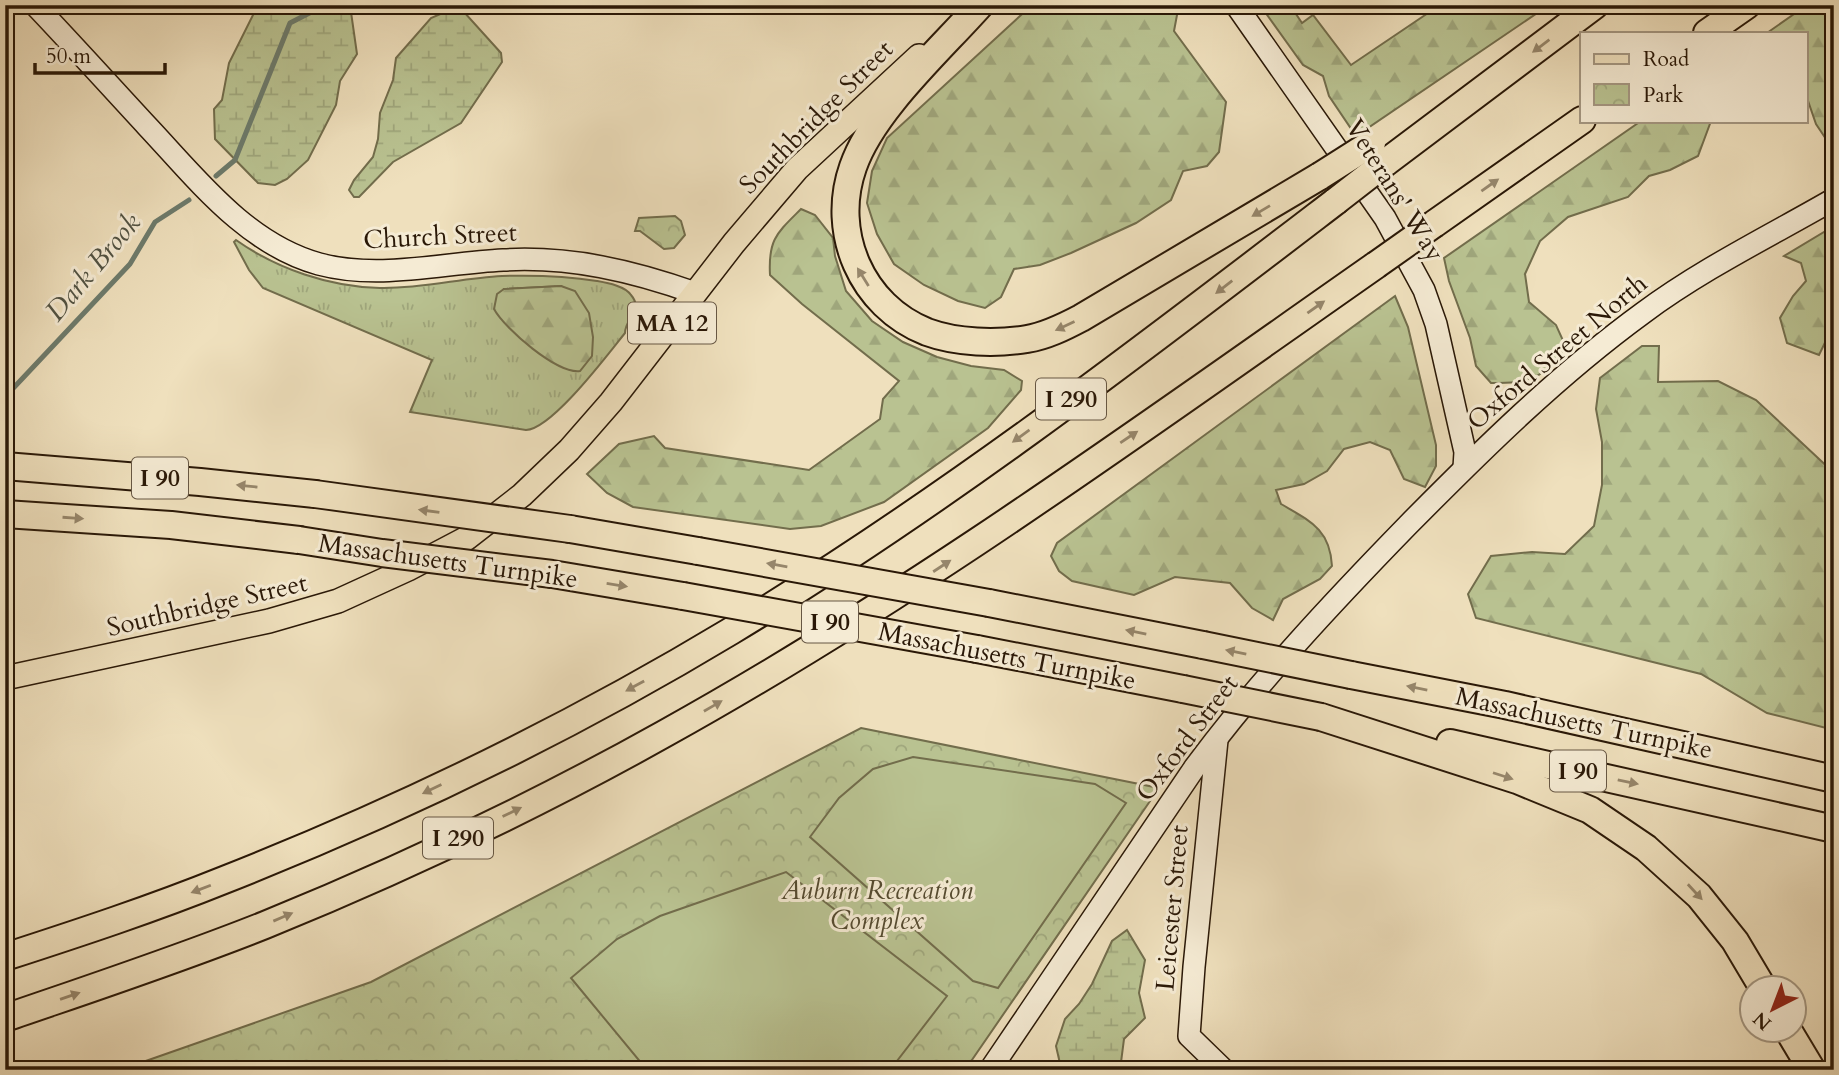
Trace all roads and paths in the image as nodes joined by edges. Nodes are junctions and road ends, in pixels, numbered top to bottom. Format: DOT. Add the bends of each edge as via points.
graph roads {
  1 [pos="35,5"];
  2 [pos="978,5"];
  3 [pos="1236,5"];
  4 [pos="1595,5"];
  5 [pos="1747,5"];
  6 [pos="1708,32"];
  7 [pos="1580,121"];
  8 [pos="1379,153"];
  9 [pos="1834,200"];
  10 [pos="695,293"];
  11 [pos="5,466"];
  12 [pos="1464,468"];
  13 [pos="5,514"];
  14 [pos="5,678"];
  15 [pos="1321,717"];
  16 [pos="1217,738"];
  17 [pos="1834,778"];
  18 [pos="1834,830"];
  19 [pos="5,957"];
  20 [pos="1754,974"];
  21 [pos="5,1018"];
  22 [pos="1796,1044"];
  23 [pos="990,1070"];
  24 [pos="1224,1070"];
  25 [pos="1812,1070"];
  1 -- 10 [label="main road, Church Street" via="209,192 254,231 293,254 335,267 371,271 505,260 572,262 630,271"];
  8 -- 2 [label="highway, one-way, bridge" via="1320,177 1054,332 989,342 941,336 916,327 878,298 856,267 846,233 847,190 857,156 881,115"];
  2 -- 10 [label="main road, Southbridge Street / MA 12" via="797,169"];
  3 -- 12 [label="main road, Veterans' Way" via="1385,218 1424,290 1465,452"];
  4 -- 8 [label="highway, one-way" via="1418,138"];
  5 -- 6 [label="highway"];
  21 -- 7 [label="highway, I 290, one-way, bridge" via="294,912 507,815 653,740 940,567"];
  8 -- 19 [label="highway, I 290, one-way, bridge" via="1336,201 1177,323 891,530 667,668 533,740 324,839 170,901"];
  9 -- 12 [label="main road, Oxford Street North" via="1644,312 1564,376"];
  10 -- 14 [label="main road, Southbridge Street / MA 12" via="569,450 522,495 460,542 338,601 270,621"];
  17 -- 11 [label="highway, Massachusetts Turnpike / I 90, one-way, bridge" via="1505,705 1203,645 570,529 188,480"];
  12 -- 16 [label="main road, Oxford Street" via="1336,599"];
  13 -- 15 [label="highway, Massachusetts Turnpike / I 90, one-way, bridge" via="171,525 552,574 977,649"];
  15 -- 18 [label="highway, Massachusetts Turnpike / I 90, one-way"];
  15 -- 20 [label="highway, one-way" via="1517,780 1590,810 1646,848 1699,896"];
  16 -- 23 [label="main road, Oxford Street"];
  16 -- 24 [label="main road, Leicester Street" via="1189,1036"];
  22 -- 25 [label="highway"];
}
